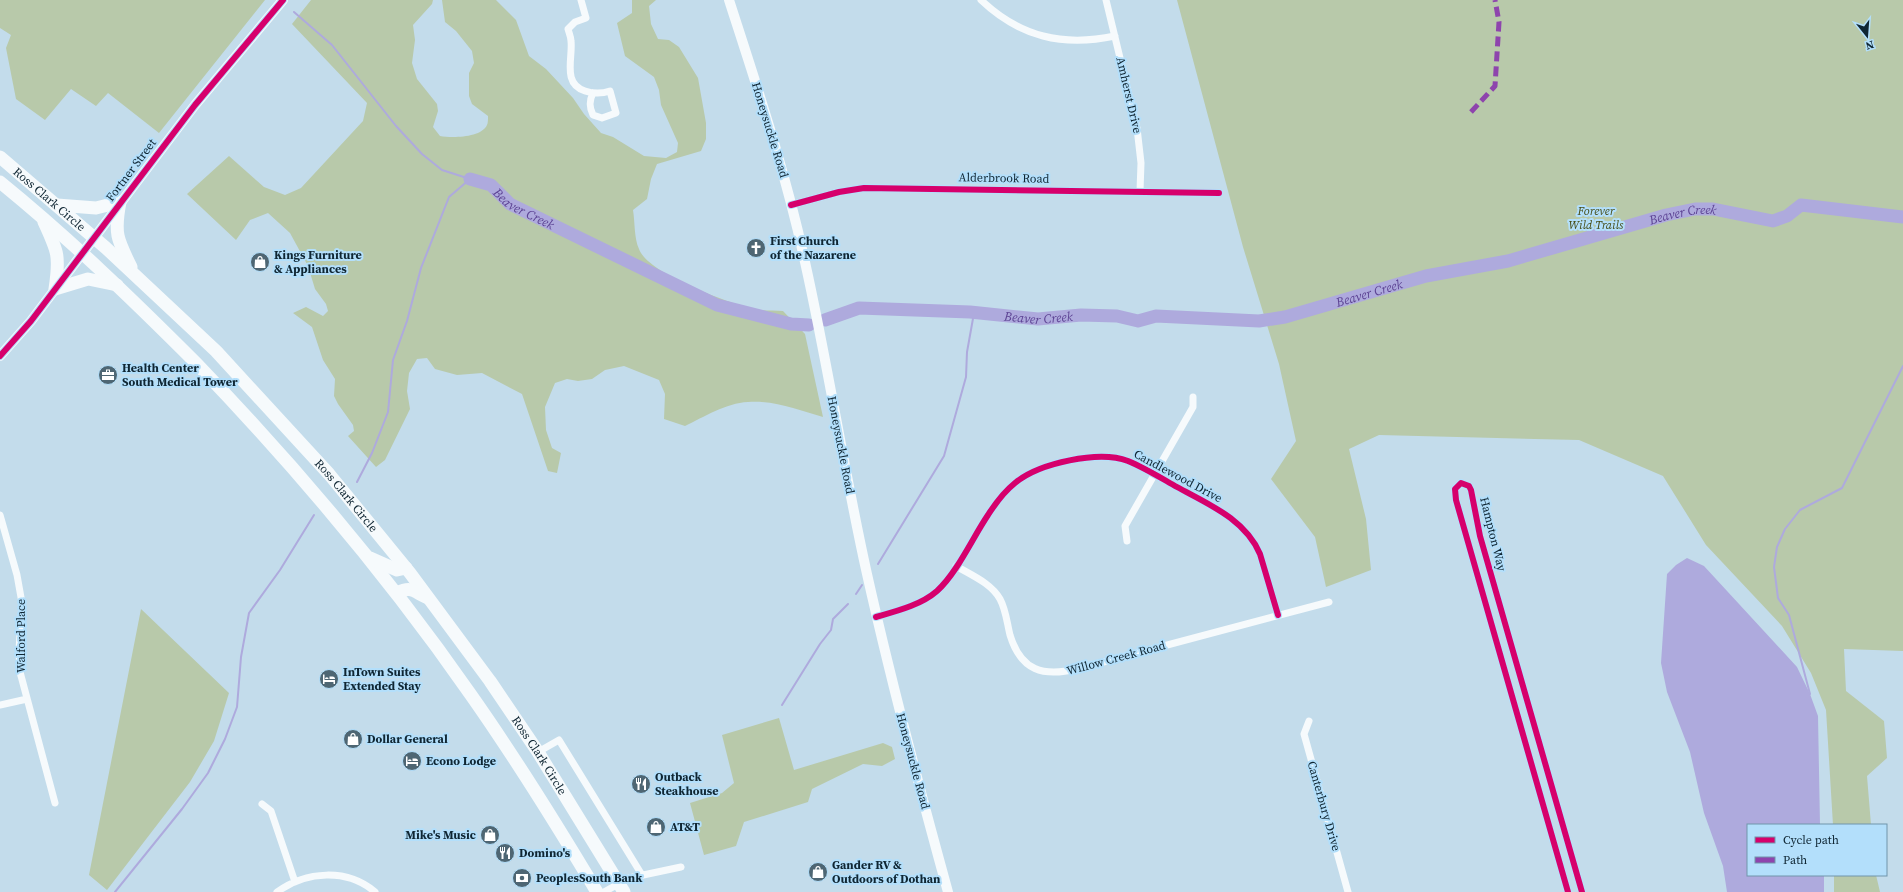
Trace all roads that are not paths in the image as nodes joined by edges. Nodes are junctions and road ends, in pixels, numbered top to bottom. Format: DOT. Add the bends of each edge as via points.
graph roads {
  1 [pos="283,0"];
  2 [pos="581,0"];
  3 [pos="730,0"];
  4 [pos="981,0"];
  5 [pos="1106,0"];
  6 [pos="1115,36"];
  7 [pos="593,93"];
  8 [pos="0,157"];
  9 [pos="0,182"];
  10 [pos="1140,191"];
  11 [pos="1219,193"];
  12 [pos="120,202"];
  13 [pos="57,205"];
  14 [pos="791,205"];
  15 [pos="42,216"];
  16 [pos="94,237"];
  17 [pos="82,252"];
  18 [pos="135,274"];
  19 [pos="118,285"];
  20 [pos="55,289"];
  21 [pos="0,356"];
  22 [pos="1194,396"];
  23 [pos="1154,474"];
  24 [pos="0,515"];
  25 [pos="1127,541"];
  26 [pos="368,558"];
  27 [pos="956,566"];
  28 [pos="406,568"];
  29 [pos="397,593"];
  30 [pos="429,598"];
  31 [pos="1329,602"];
  32 [pos="1278,615"];
  33 [pos="876,617"];
  34 [pos="27,698"];
  35 [pos="0,706"];
  36 [pos="1309,721"];
  37 [pos="538,752"];
  38 [pos="55,803"];
  39 [pos="262,804"];
  40 [pos="681,867"];
  41 [pos="642,875"];
  42 [pos="295,882"];
  43 [pos="621,888"];
  44 [pos="277,892"];
  45 [pos="375,892"];
  46 [pos="598,892"];
  47 [pos="604,892"];
  48 [pos="948,892"];
  49 [pos="1348,892"];
  50 [pos="1568,892"];
  51 [pos="1582,892"];
  1 -- 12 [label="main road, Fortner Street" via="195,105"];
  2 -- 7 [label="street" via="586,18 575,22 568,29 571,40 569,66 571,78 579,89"];
  3 -- 14 [label="main road, Honeysuckle Road"];
  4 -- 6 [label="street" via="1005,20 1039,35 1067,40"];
  5 -- 6 [label="street, Amherst Drive"];
  6 -- 10 [label="street, Amherst Drive" via="1138,128"];
  8 -- 13 [label="highway, Ross Clark Circle"];
  9 -- 15 [label="highway, Ross Clark Circle"];
  10 -- 11 [label="street, Alderbrook Road"];
  10 -- 14 [label="street, Alderbrook Road" via="864,188"];
  12 -- 13 [label="highway" via="96,208"];
  12 -- 16 [label="main road, Fortner Street"];
  12 -- 18 [label="highway" via="118,239"];
  13 -- 16 [label="highway, Ross Clark Circle"];
  14 -- 33 [label="main road, Honeysuckle Road" via="811,290"];
  15 -- 17 [label="highway, Ross Clark Circle"];
  15 -- 20 [label="highway" via="58,253"];
  16 -- 17 [label="main road, Fortner Street"];
  16 -- 18 [label="highway, Ross Clark Circle"];
  17 -- 19 [label="highway, Ross Clark Circle"];
  17 -- 20 [label="main road, Fortner Street"];
  18 -- 28 [label="highway, Ross Clark Circle" via="216,351 257,395 329,474"];
  19 -- 20 [label="highway" via="88,279"];
  19 -- 26 [label="highway, Ross Clark Circle" via="281,454"];
  20 -- 21 [label="main road, Fortner Street"];
  22 -- 23 [label="street" via="1193,407"];
  23 -- 25 [label="street" via="1125,526"];
  23 -- 27 [label="street, Candlewood Drive" via="1128,461 1115,458 1073,460 1040,469 1015,483 1002,497"];
  23 -- 32 [label="street, Candlewood Drive" via="1224,513 1250,535 1260,554"];
  24 -- 34 [label="street, Walford Place" via="20,590 22,613 19,662"];
  26 -- 28 [label="highway" via="397,570"];
  26 -- 29 [label="highway, Ross Clark Circle"];
  27 -- 32 [label="street, Willow Creek Road" via="990,586 995,592 1003,607 1014,646 1023,660 1031,667 1051,673 1077,669"];
  27 -- 33 [label="street, Candlewood Drive" via="931,596 900,610"];
  28 -- 30 [label="highway, Ross Clark Circle"];
  29 -- 30 [label="highway" via="410,589"];
  29 -- 46 [label="highway, Ross Clark Circle" via="502,740"];
  30 -- 37 [label="highway, Ross Clark Circle"];
  31 -- 32 [label="street, Willow Creek Road"];
  33 -- 48 [label="main road, Honeysuckle Road"];
  34 -- 35 [label="street"];
  34 -- 38 [label="street, Walford Place"];
  36 -- 49 [label="street, Canterbury Drive" via="1304,734"];
  37 -- 41 [label="street" via="559,740"];
  37 -- 43 [label="highway, Ross Clark Circle"];
  39 -- 42 [label="street" via="271,811"];
  40 -- 41 [label="street"];
  41 -- 43 [label="street"];
  42 -- 44 [label="street"];
  42 -- 45 [label="street" via="338,875 360,882"];
  43 -- 47 [label="street"];
  50 -- 51 [label="street, Hampton Way" via="1456,500 1455,489 1461,483 1469,486 1471,490 1483,545"];
}
